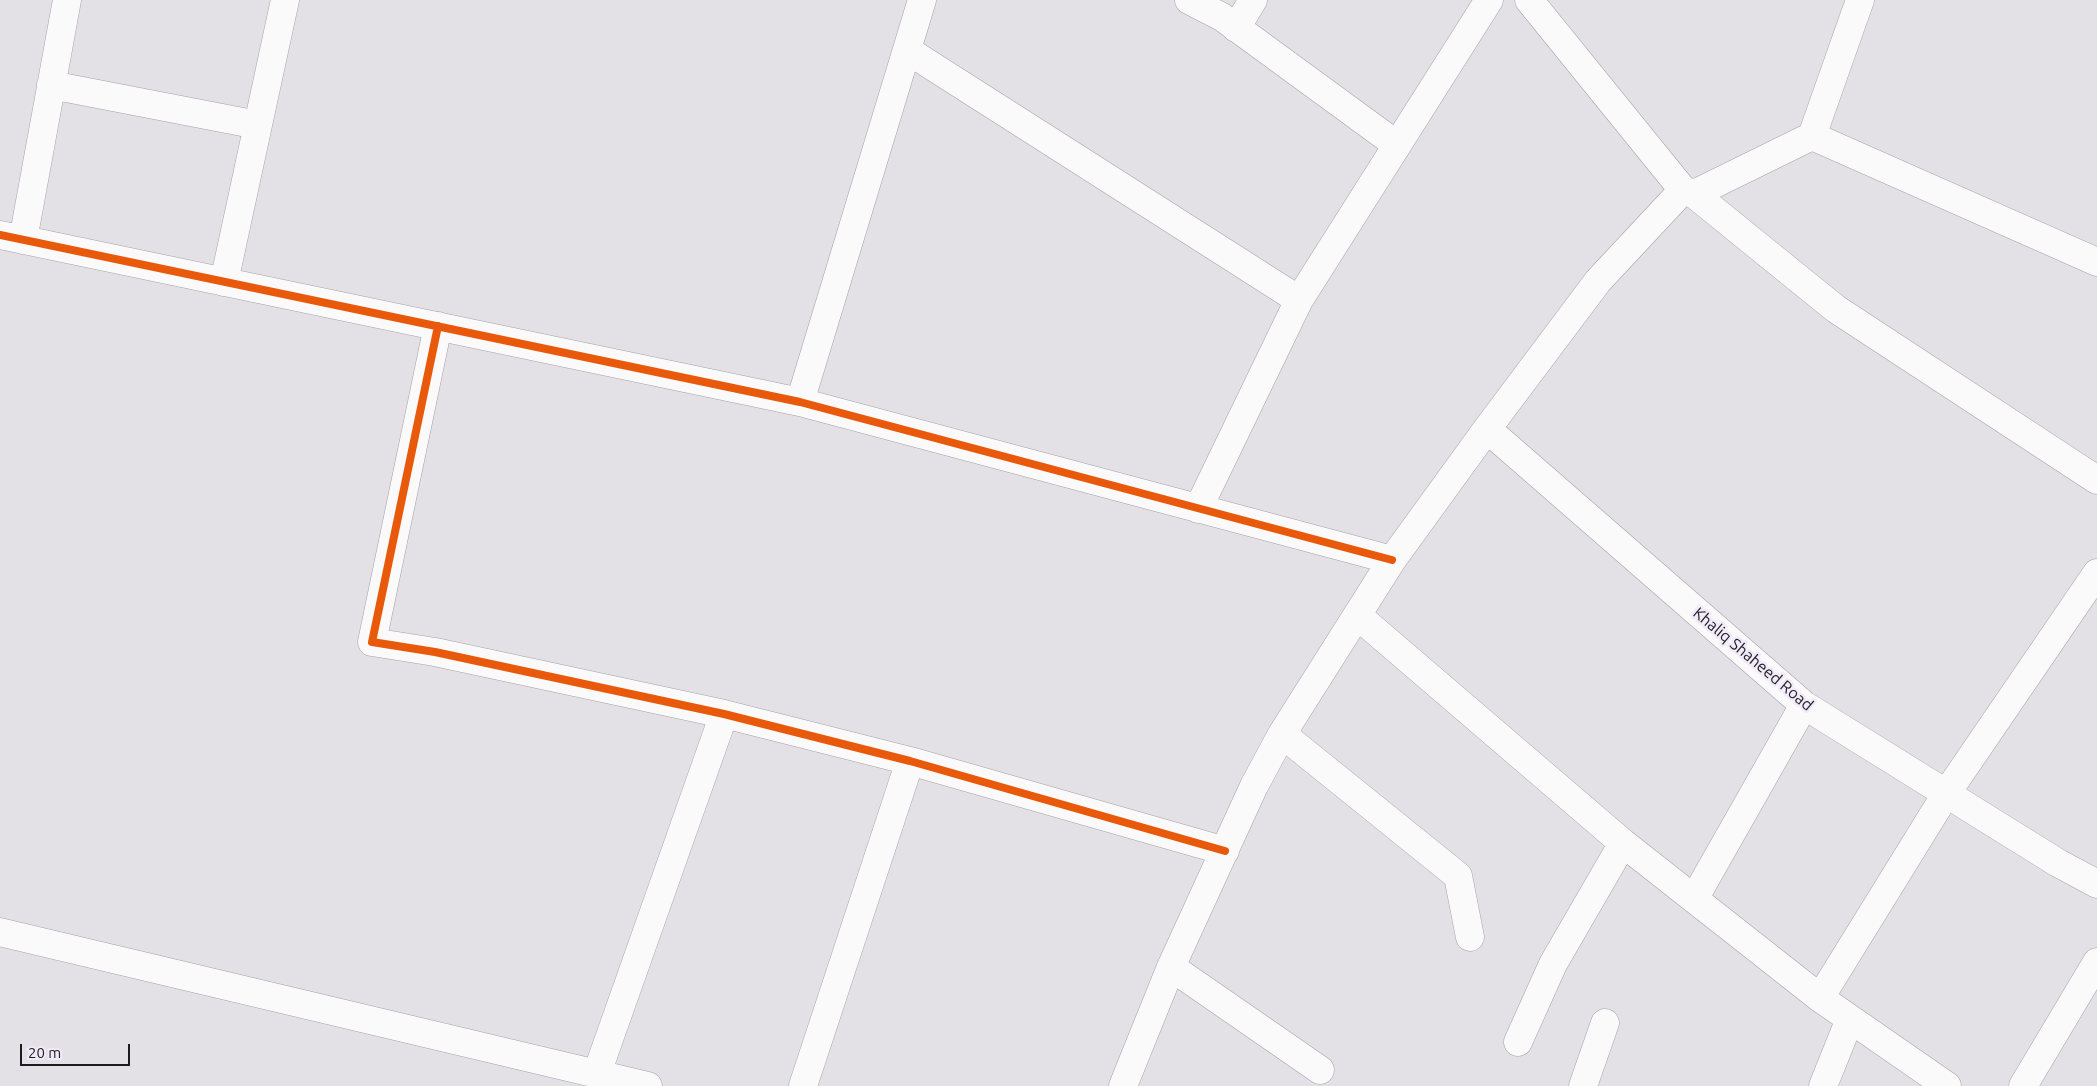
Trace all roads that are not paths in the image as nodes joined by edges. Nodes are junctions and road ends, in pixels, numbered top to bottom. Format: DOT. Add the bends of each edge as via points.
graph roads {
  1 [pos="66,0"];
  2 [pos="285,0"];
  3 [pos="922,0"];
  4 [pos="1189,0"];
  5 [pos="1253,0"];
  6 [pos="1489,0"];
  7 [pos="1529,0"];
  8 [pos="1860,0"];
  9 [pos="1236,28"];
  10 [pos="907,50"];
  11 [pos="51,85"];
  12 [pos="258,125"];
  13 [pos="1812,136"];
  14 [pos="1397,145"];
  15 [pos="1688,192"];
  16 [pos="11,238"];
  17 [pos="2097,262"];
  18 [pos="224,282"];
  19 [pos="1299,300"];
  20 [pos="438,326"];
  21 [pos="800,402"];
  22 [pos="1486,429"];
  23 [pos="2097,480"];
  24 [pos="1198,509"];
  25 [pos="1392,560"];
  26 [pos="2097,573"];
  27 [pos="1358,616"];
  28 [pos="1804,706"];
  29 [pos="724,714"];
  30 [pos="1282,734"];
  31 [pos="910,761"];
  32 [pos="1946,794"];
  33 [pos="1623,843"];
  34 [pos="1225,851"];
  35 [pos="2097,884"];
  36 [pos="1694,899"];
  37 [pos="0,932"];
  38 [pos="1470,937"];
  39 [pos="2097,962"];
  40 [pos="1171,967"];
  41 [pos="1820,998"];
  42 [pos="1850,1019"];
  43 [pos="1605,1023"];
  44 [pos="1518,1042"];
  45 [pos="1320,1070"];
  46 [pos="596,1073"];
  47 [pos="1831,1082"];
  48 [pos="648,1086"];
  49 [pos="803,1086"];
  50 [pos="1123,1086"];
  51 [pos="1583,1086"];
  52 [pos="1947,1086"];
  53 [pos="2023,1086"];
  1 -- 11 [label="street"];
  2 -- 12 [label="street"];
  3 -- 10 [label="street"];
  4 -- 9 [label="street"];
  5 -- 9 [label="street"];
  6 -- 14 [label="street"];
  7 -- 15 [label="street"];
  8 -- 13 [label="street"];
  9 -- 14 [label="street"];
  10 -- 19 [label="street"];
  10 -- 21 [label="street"];
  11 -- 12 [label="street"];
  11 -- 16 [label="street"];
  12 -- 18 [label="street"];
  13 -- 15 [label="street"];
  13 -- 17 [label="street"];
  14 -- 19 [label="street"];
  15 -- 22 [label="street" via="1598,281"];
  15 -- 23 [label="street" via="1836,309"];
  16 -- 18 [label="street"];
  18 -- 20 [label="street"];
  19 -- 24 [label="street"];
  20 -- 21 [label="street"];
  20 -- 29 [label="street" via="372,642 435,652"];
  21 -- 24 [label="street"];
  22 -- 25 [label="street"];
  22 -- 28 [label="street, Khaliq Shaheed Road"];
  24 -- 25 [label="street"];
  25 -- 27 [label="street"];
  26 -- 32 [label="street"];
  27 -- 30 [label="street"];
  27 -- 33 [label="street"];
  28 -- 32 [label="street, Khaliq Shaheed Road"];
  28 -- 36 [label="street"];
  29 -- 31 [label="street"];
  29 -- 46 [label="street"];
  30 -- 34 [label="street"];
  30 -- 38 [label="street" via="1458,876"];
  31 -- 34 [label="street"];
  31 -- 49 [label="street"];
  32 -- 35 [label="street, Khaliq Shaheed Road"];
  32 -- 41 [label="street"];
  33 -- 36 [label="street"];
  33 -- 44 [label="street" via="1553,964"];
  34 -- 40 [label="street"];
  36 -- 41 [label="street"];
  37 -- 46 [label="street"];
  39 -- 53 [label="street"];
  40 -- 45 [label="street"];
  40 -- 50 [label="street"];
  41 -- 42 [label="street"];
  42 -- 47 [label="street"];
  42 -- 52 [label="street"];
  43 -- 51 [label="street"];
  46 -- 48 [label="street"];
}
